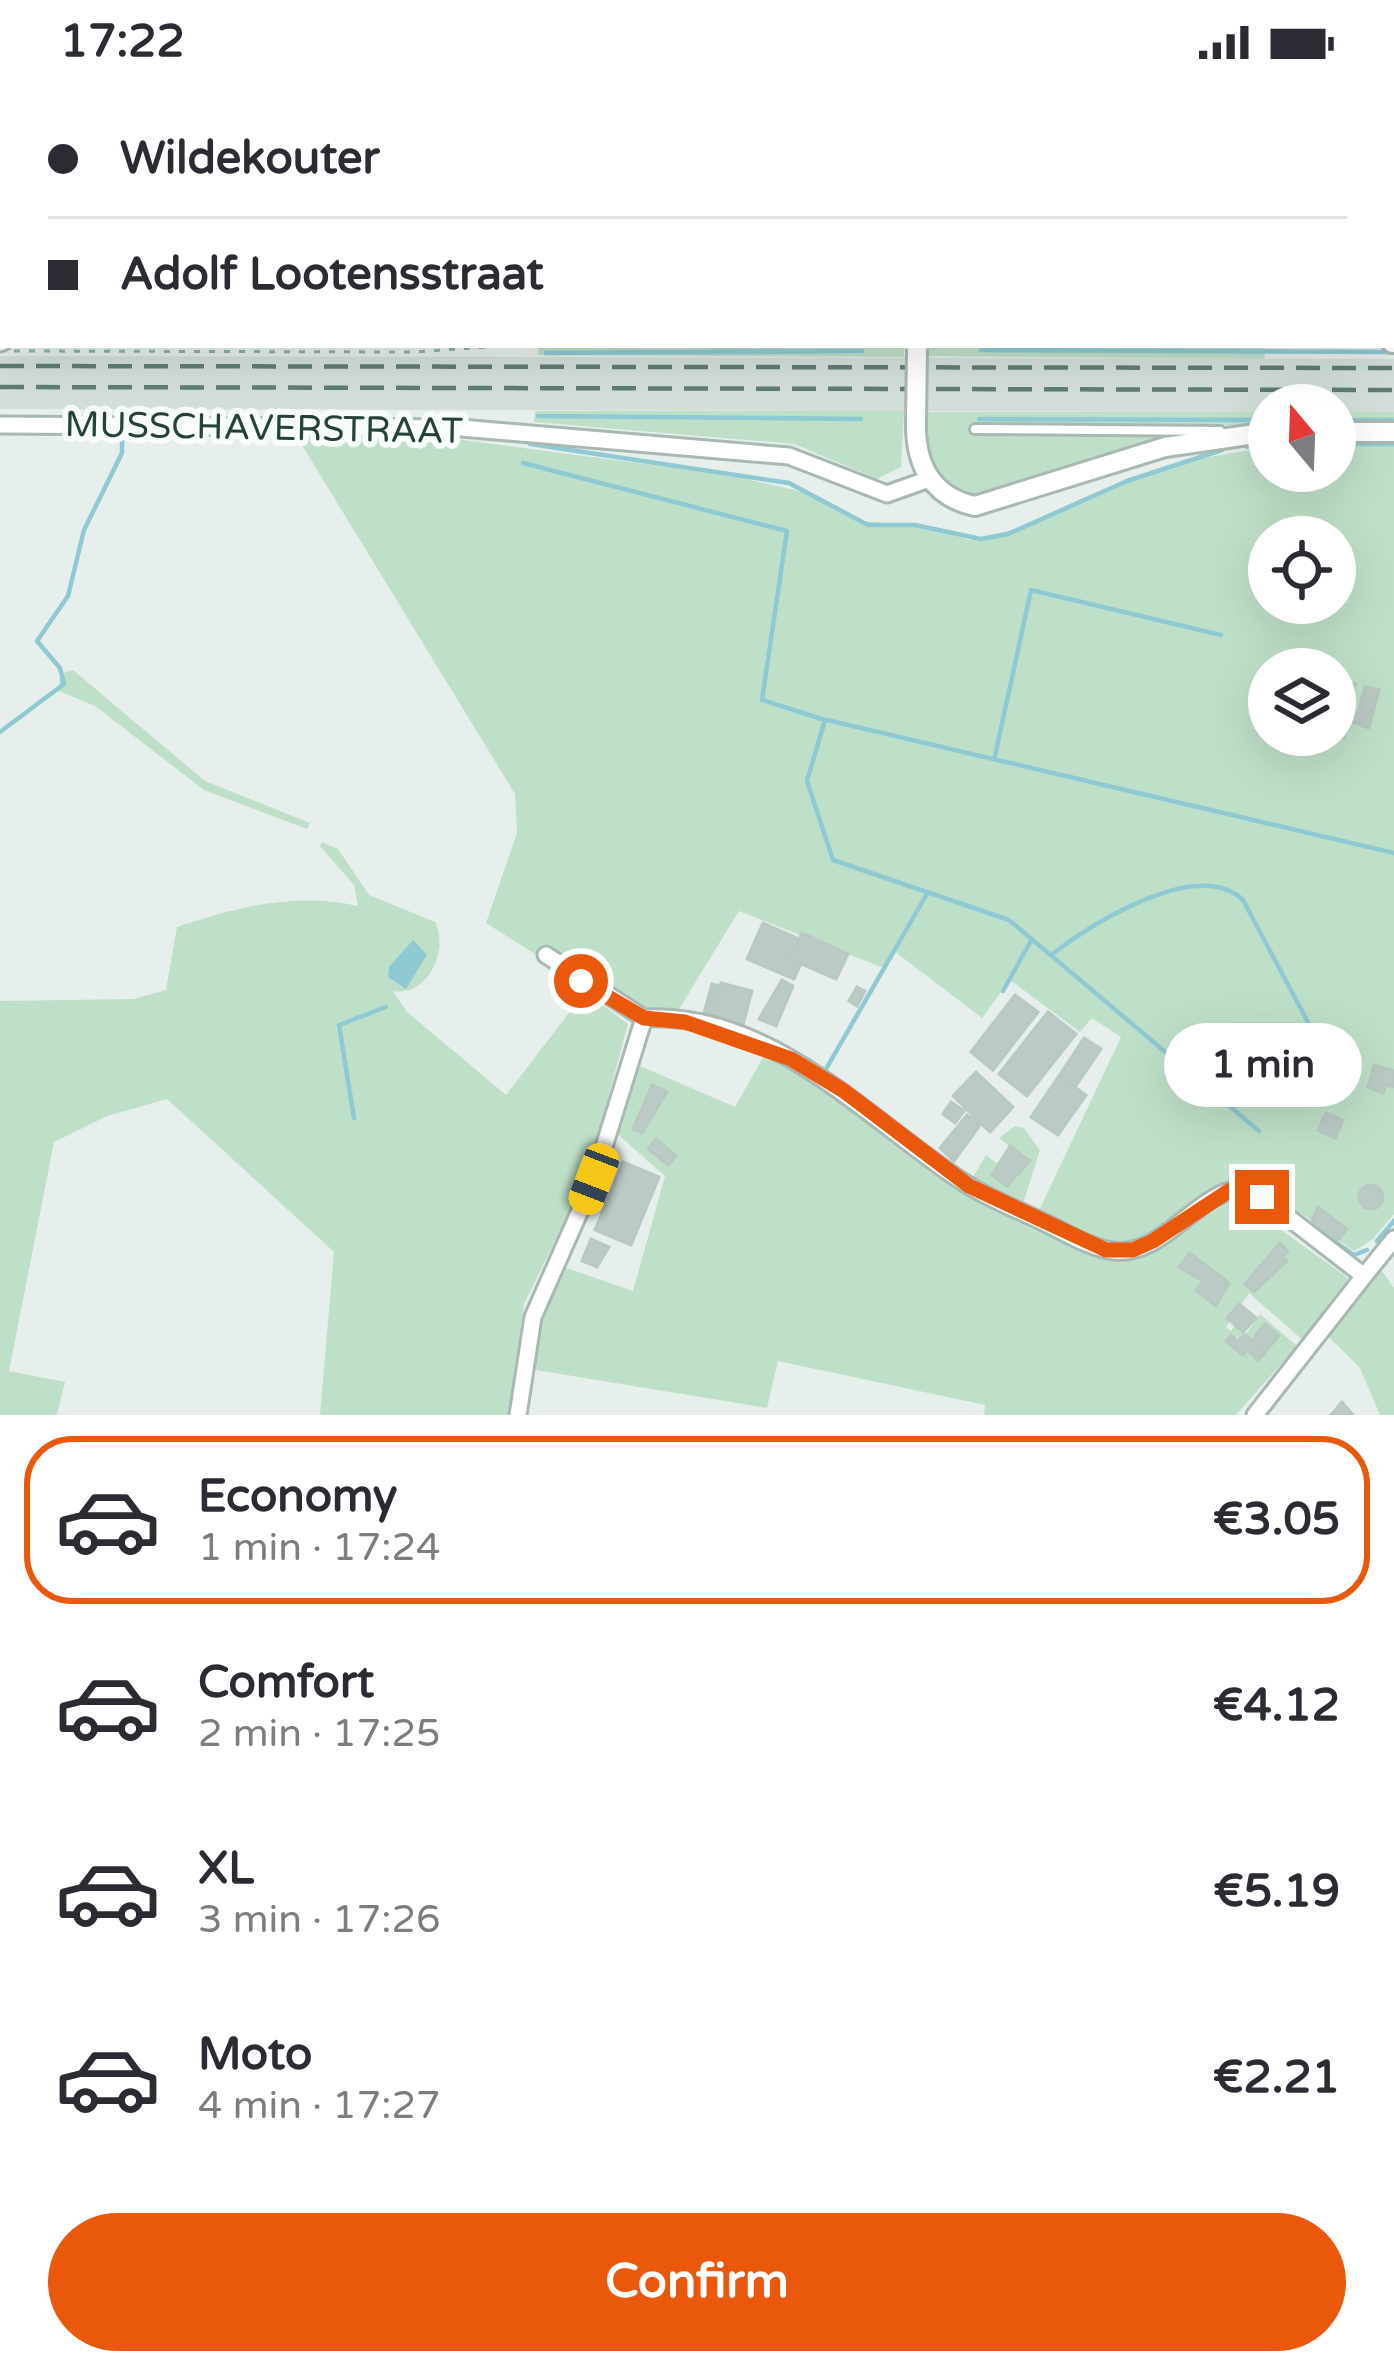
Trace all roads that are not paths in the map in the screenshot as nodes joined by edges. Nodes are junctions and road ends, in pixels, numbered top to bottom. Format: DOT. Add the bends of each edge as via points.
graph roads {
  1 [pos="917,348"];
  2 [pos="0,425"];
  3 [pos="975,429"];
  4 [pos="1248,432"];
  5 [pos="1356,432"];
  6 [pos="1394,432"];
  7 [pos="1248,435"];
  8 [pos="929,479"];
  9 [pos="546,955"];
  10 [pos="644,1018"];
  11 [pos="1394,1239"];
  12 [pos="1364,1276"];
  13 [pos="518,1415"];
  14 [pos="1255,1415"];
  1 -- 8 [label="street, bridge" via="919,460"];
  2 -- 8 [label="street, MUSSCHAVERSTRAAT" via="395,426 789,456 887,494"];
  3 -- 4 [label="lane"];
  5 -- 6 [label="street"];
  7 -- 8 [label="street" via="1136,454 988,505 953,499"];
  9 -- 10 [label="street"];
  10 -- 12 [label="street" via="685,1022 791,1059 969,1186 1106,1250 1153,1241 1241,1188"];
  10 -- 13 [label="street" via="594,1179 533,1317"];
  11 -- 12 [label="street"];
  12 -- 14 [label="street"];
}
